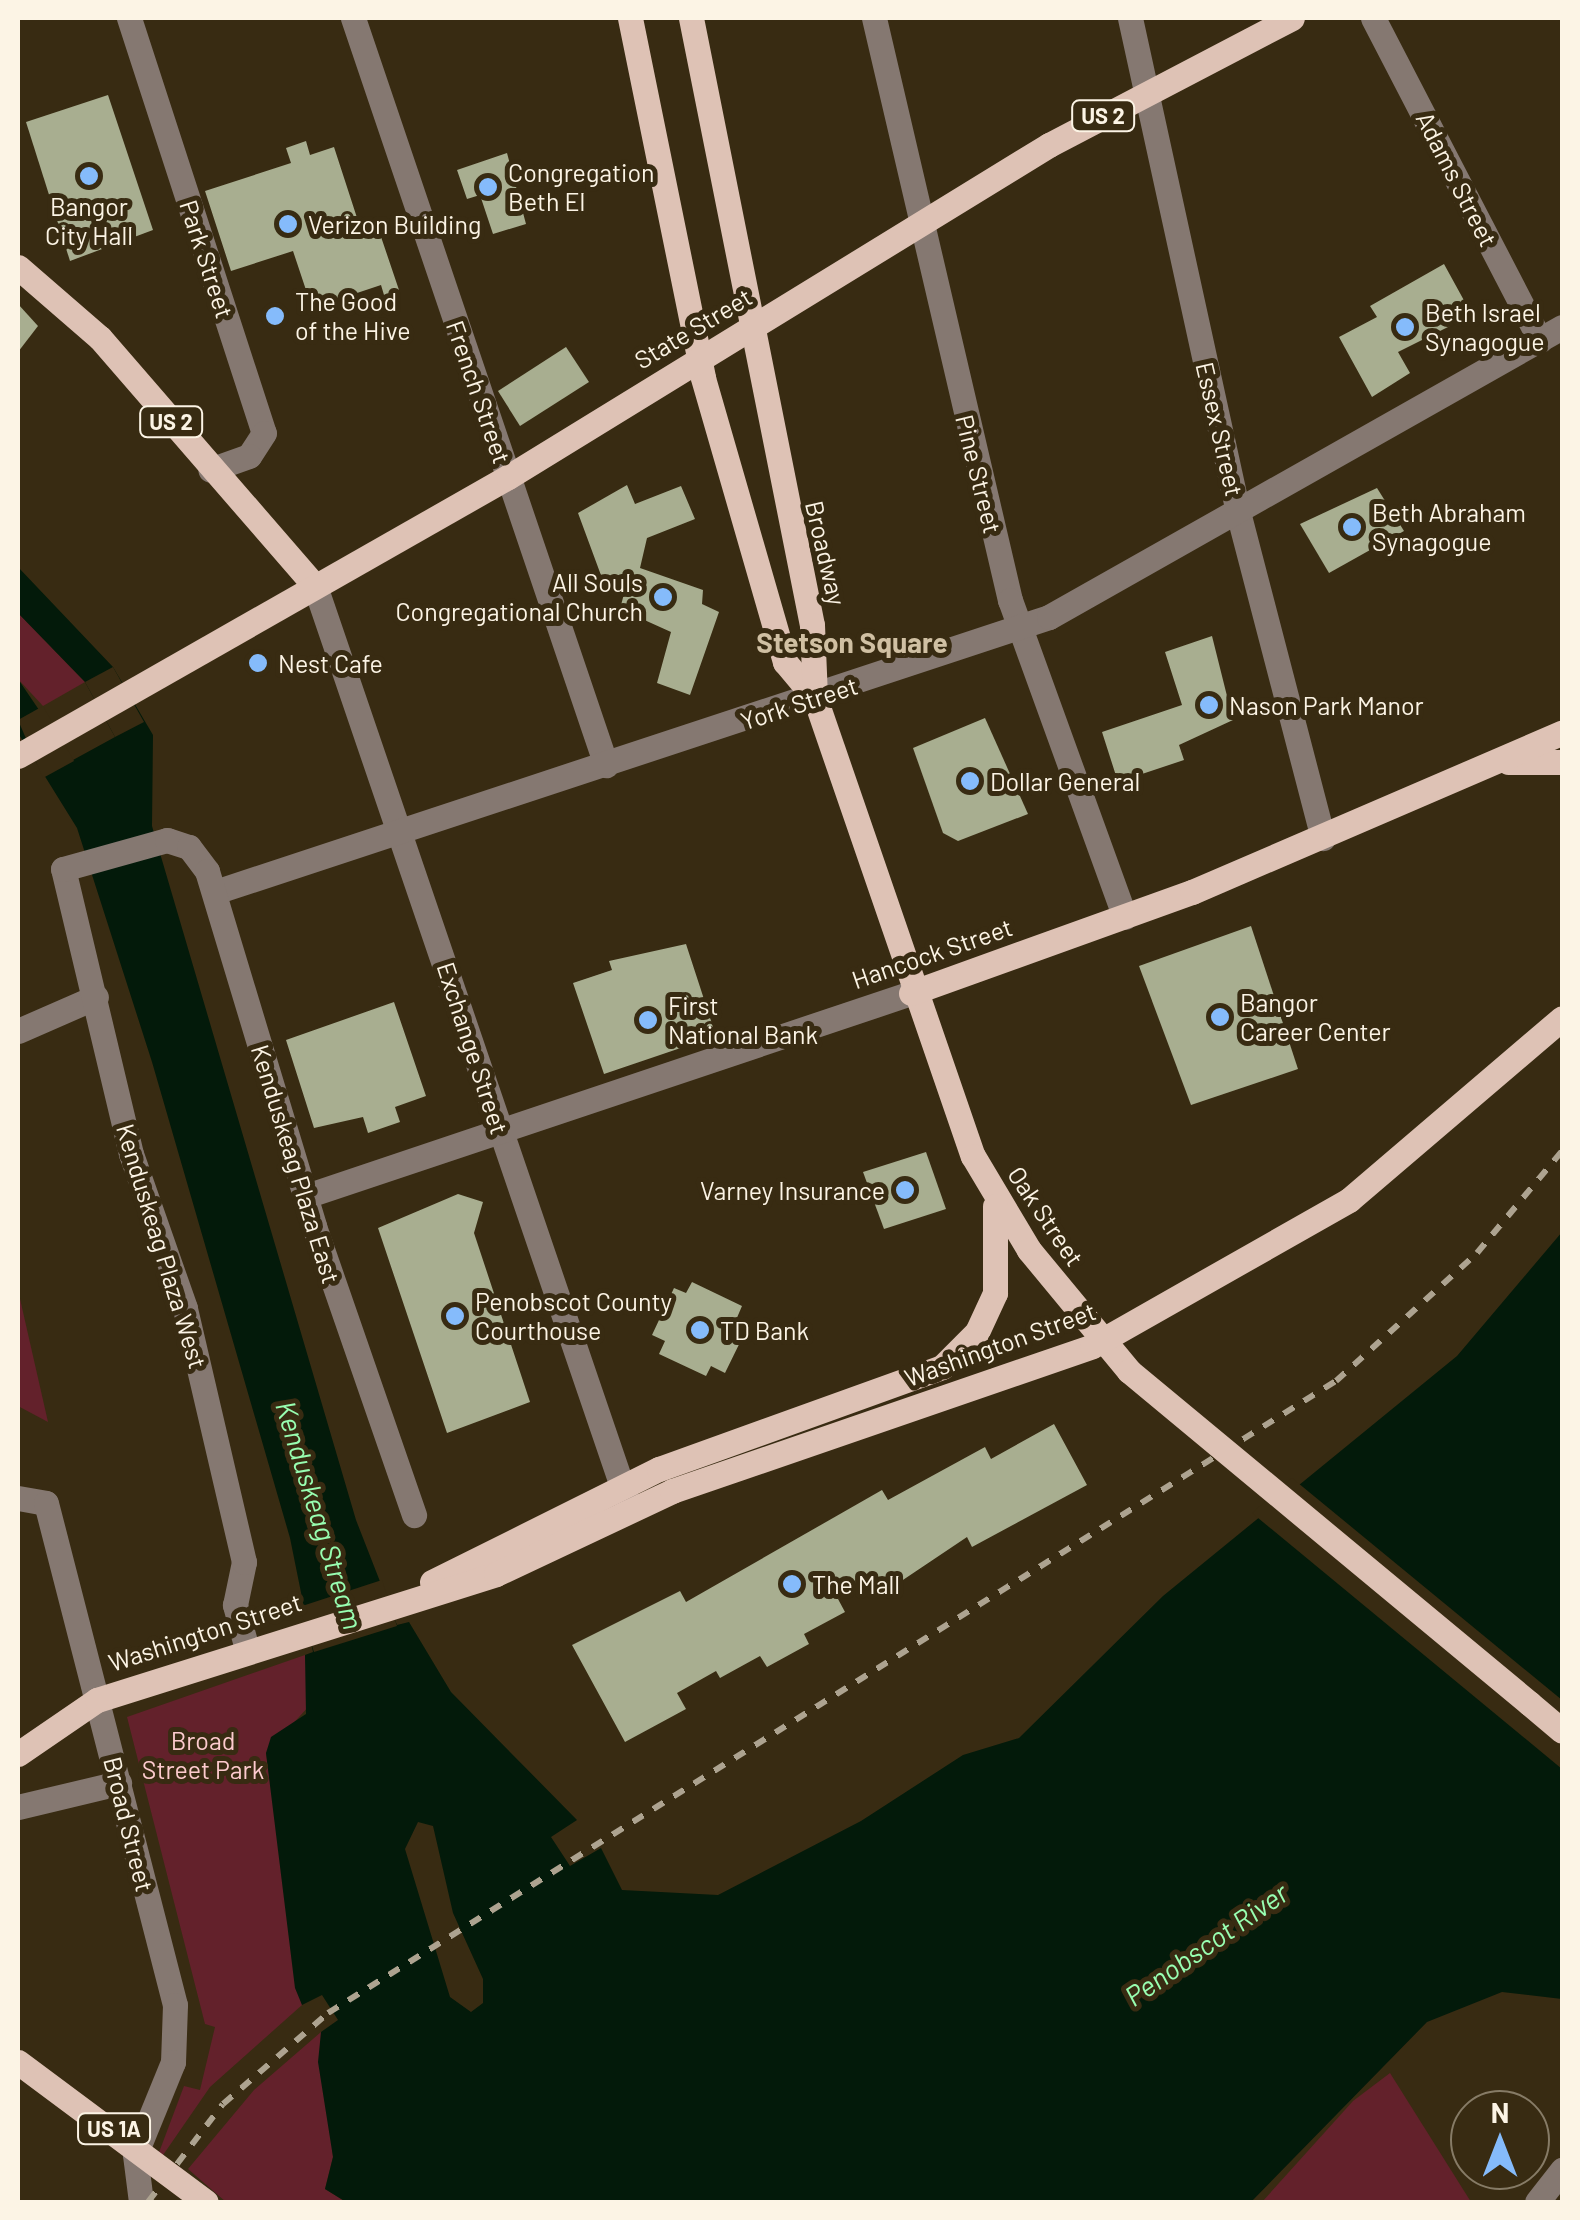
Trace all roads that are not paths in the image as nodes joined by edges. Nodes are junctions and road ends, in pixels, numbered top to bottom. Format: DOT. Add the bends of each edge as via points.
graph roads {
  1 [pos="128,18"];
  2 [pos="353,18"];
  3 [pos="630,18"];
  4 [pos="691,18"];
  5 [pos="874,18"];
  6 [pos="1130,18"];
  7 [pos="1292,18"];
  8 [pos="1373,18"];
  9 [pos="1145,94"];
  10 [pos="919,225"];
  11 [pos="18,267"];
  12 [pos="750,329"];
  13 [pos="1552,333"];
  14 [pos="698,360"];
  15 [pos="210,470"];
  16 [pos="508,477"];
  17 [pos="1238,512"];
  18 [pos="315,586"];
  19 [pos="1022,627"];
  20 [pos="815,698"];
  21 [pos="1562,733"];
  22 [pos="22,753"];
  23 [pos="1562,762"];
  24 [pos="606,765"];
  25 [pos="1481,768"];
  26 [pos="400,831"];
  27 [pos="1323,838"];
  28 [pos="156,842"];
  29 [pos="215,892"];
  30 [pos="1125,918"];
  31 [pos="911,993"];
  32 [pos="96,997"];
  33 [pos="1562,1018"];
  34 [pos="18,1030"];
  35 [pos="502,1133"];
  36 [pos="989,1187"];
  37 [pos="309,1195"];
  38 [pos="1101,1342"];
  39 [pos="18,1498"];
  40 [pos="626,1498"];
  41 [pos="414,1515"];
  42 [pos="247,1649"];
  43 [pos="97,1700"];
  44 [pos="1562,1730"];
  45 [pos="18,1754"];
  46 [pos="119,1783"];
  47 [pos="18,1807"];
  48 [pos="18,2061"];
  49 [pos="138,2142"];
  50 [pos="1562,2170"];
  51 [pos="140,2202"];
  52 [pos="206,2202"];
  53 [pos="1537,2202"];
  1 -- 15 [label="street, Park Street" via="264,433 249,456"];
  2 -- 16 [label="street, French Street"];
  3 -- 14 [label="main road"];
  4 -- 12 [label="main road, Broadway"];
  5 -- 10 [label="street, Pine Street"];
  6 -- 9 [label="street, Essex Street"];
  7 -- 9 [label="main road, State Street / US 2"];
  8 -- 13 [label="street, Adams Street"];
  9 -- 10 [label="main road, State Street / US 2"];
  9 -- 17 [label="street, Essex Street"];
  10 -- 12 [label="main road, State Street / US 2"];
  10 -- 19 [label="street, Pine Street"];
  11 -- 15 [label="main road, US 2" via="100,338"];
  12 -- 14 [label="main road, State Street / US 2"];
  12 -- 20 [label="main road, Broadway" via="812,624"];
  13 -- 17 [label="street, York Street"];
  14 -- 16 [label="main road, State Street / US 2"];
  14 -- 20 [label="main road" via="785,662"];
  15 -- 18 [label="main road, US 2"];
  16 -- 18 [label="main road, State Street / US 2"];
  16 -- 24 [label="street, French Street"];
  17 -- 19 [label="street, York Street"];
  17 -- 27 [label="street, Essex Street"];
  18 -- 22 [label="main road, State Street / US 2"];
  18 -- 26 [label="street, Exchange Street"];
  19 -- 20 [label="street, York Street"];
  19 -- 30 [label="street, Pine Street"];
  20 -- 24 [label="street, York Street"];
  20 -- 31 [label="main road, Oak Street"];
  21 -- 25 [label="main road, Hancock Street"];
  23 -- 25 [label="main road"];
  24 -- 26 [label="street, York Street"];
  25 -- 27 [label="main road, Hancock Street"];
  26 -- 29 [label="street, York Street"];
  26 -- 35 [label="street, Exchange Street"];
  27 -- 30 [label="main road, Hancock Street"];
  28 -- 29 [label="street, Kenduskeag Plaza East" via="189,847"];
  28 -- 32 [label="street, Kenduskeag Plaza West" via="62,869"];
  29 -- 37 [label="street, Kenduskeag Plaza East"];
  30 -- 31 [label="main road, Hancock Street"];
  31 -- 35 [label="street, Hancock Street"];
  31 -- 36 [label="main road, Oak Street"];
  32 -- 34 [label="street"];
  32 -- 42 [label="street, Kenduskeag Plaza West" via="243,1557 234,1605"];
  33 -- 38 [label="main road, Washington Street" via="1348,1200"];
  35 -- 37 [label="street, Hancock Street"];
  35 -- 40 [label="street, Exchange Street"];
  36 -- 38 [label="main road, Oak Street"];
  36 -- 40 [label="main road, Washington Street" via="1000,1241 995,1294 952,1360"];
  37 -- 41 [label="street, Kenduskeag Plaza East"];
  38 -- 40 [label="main road, Washington Street"];
  38 -- 44 [label="main road, Oak Street, bridge"];
  39 -- 43 [label="street, Broad Street" via="46,1503"];
  40 -- 42 [label="main road, Washington Street" via="390,1603"];
  42 -- 43 [label="main road, Washington Street"];
  43 -- 45 [label="main road, Washington Street"];
  43 -- 46 [label="street, Broad Street"];
  46 -- 47 [label="street"];
  46 -- 49 [label="street, Broad Street" via="176,2015 173,2062"];
  48 -- 49 [label="street"];
  48 -- 52 [label="main road, US 1A, bridge"];
  49 -- 51 [label="street"];
  50 -- 53 [label="street"];
}
